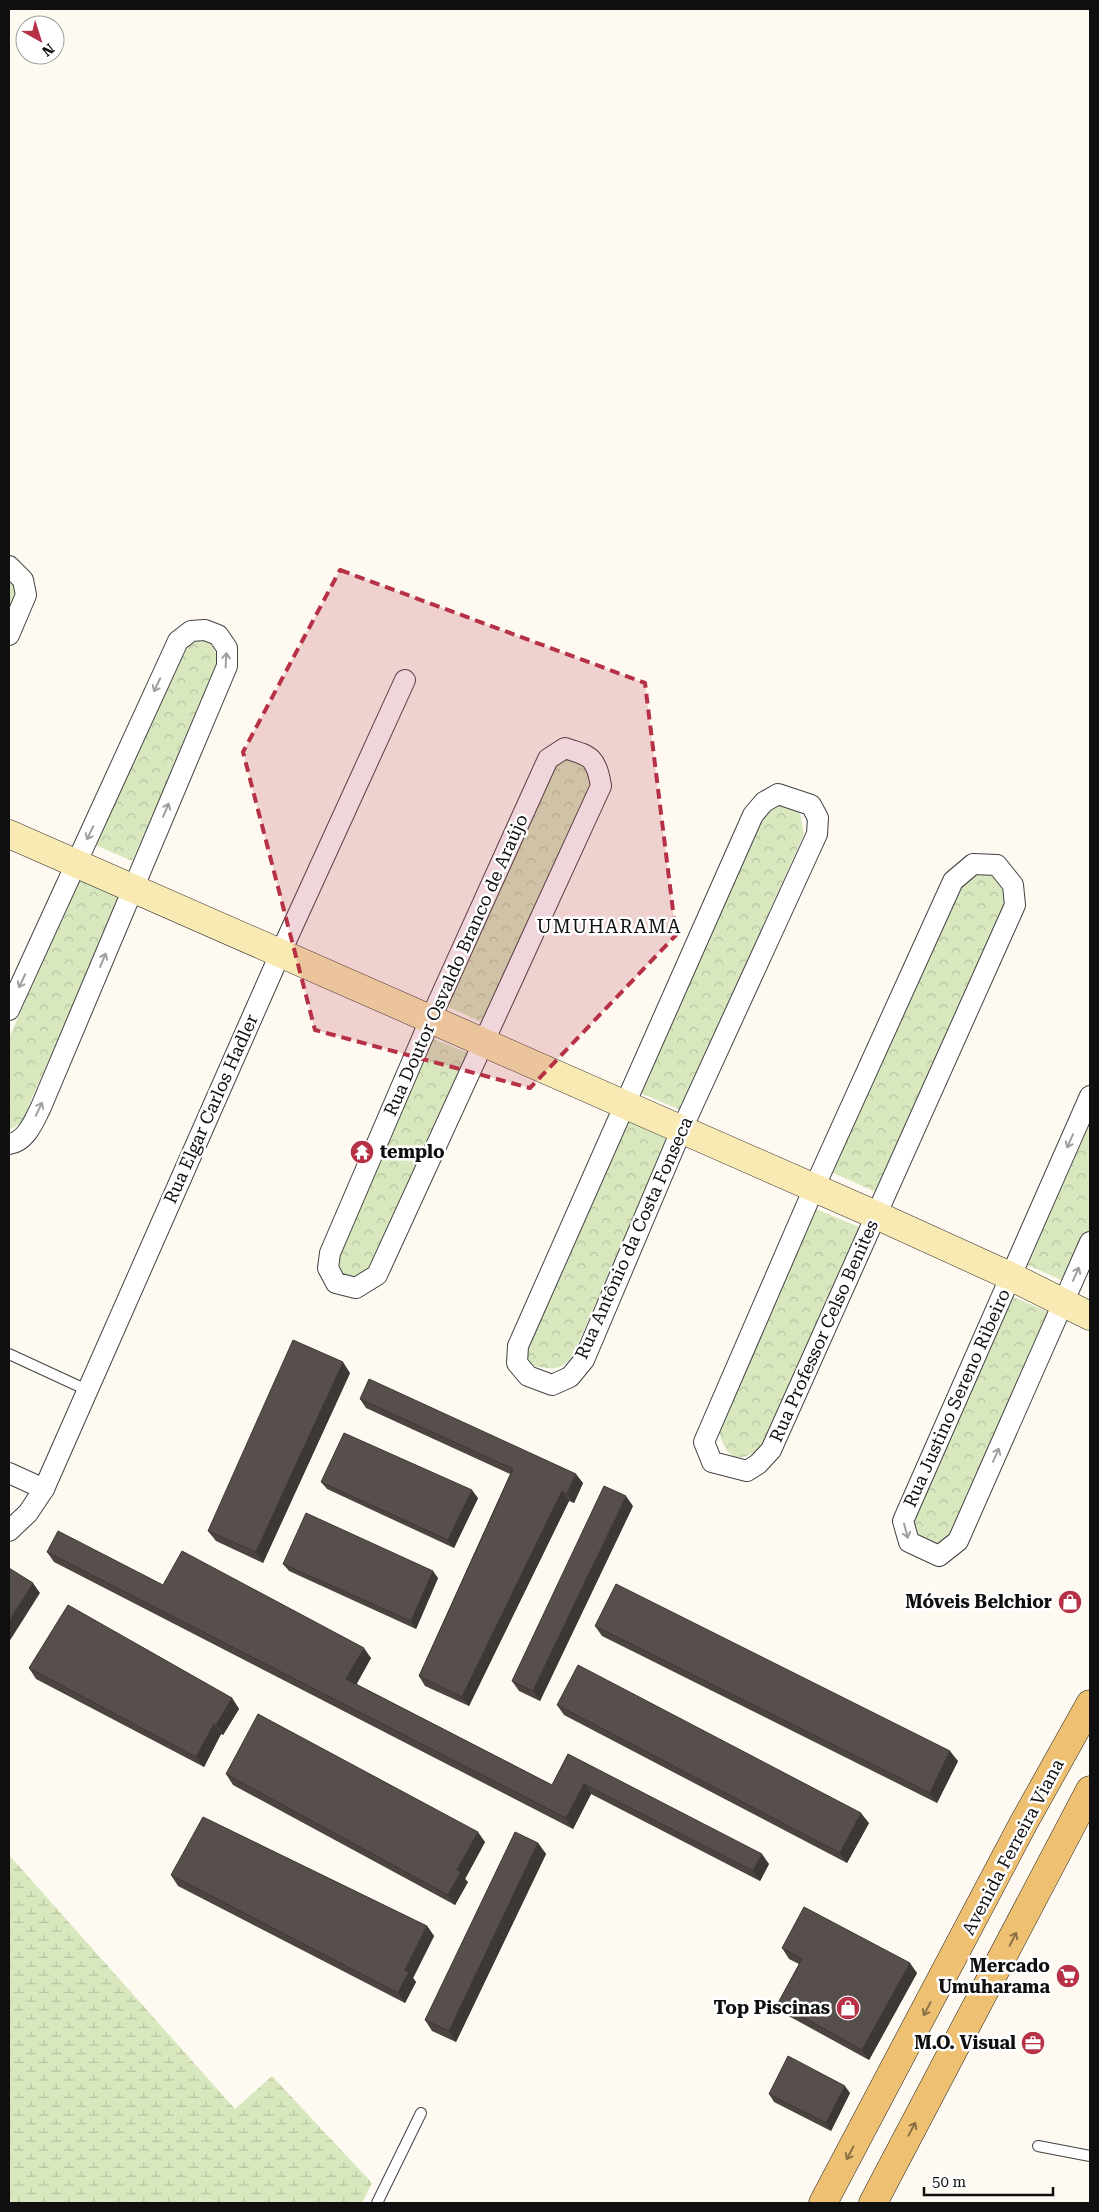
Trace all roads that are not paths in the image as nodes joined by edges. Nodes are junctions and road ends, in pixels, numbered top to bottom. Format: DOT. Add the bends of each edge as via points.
graph roads {
  1 [pos="9,566"];
  2 [pos="9,635"];
  3 [pos="405,680"];
  4 [pos="9,834"];
  5 [pos="76,864"];
  6 [pos="132,889"];
  7 [pos="280,954"];
  8 [pos="9,1010"];
  9 [pos="430,1020"];
  10 [pos="484,1043"];
  11 [pos="1090,1096"];
  12 [pos="626,1105"];
  13 [pos="681,1130"];
  14 [pos="9,1144"];
  15 [pos="814,1188"];
  16 [pos="876,1215"];
  17 [pos="1090,1242"];
  18 [pos="1010,1276"];
  19 [pos="1063,1304"];
  20 [pos="1090,1316"];
  21 [pos="9,1354"];
  22 [pos="87,1390"];
  23 [pos="9,1473"];
  24 [pos="44,1489"];
  25 [pos="9,1531"];
  26 [pos="1090,1704"];
  27 [pos="1090,1790"];
  28 [pos="1083,1818"];
  29 [pos="421,2113"];
  30 [pos="1038,2146"];
  31 [pos="1090,2156"];
  32 [pos="377,2203"];
  33 [pos="823,2203"];
  34 [pos="873,2203"];
  1 -- 2 [label="street" via="23,580 26,595"];
  3 -- 7 [label="street, Rua Elgar Carlos Hadler"];
  4 -- 5 [label="street"];
  5 -- 6 [label="street"];
  6 -- 5 [label="street, one-way" via="227,666 227,648 218,634 205,630 191,631 178,641"];
  5 -- 8 [label="street, one-way"];
  6 -- 7 [label="street"];
  14 -- 6 [label="street, one-way" via="28,1132 41,1107"];
  7 -- 9 [label="street"];
  7 -- 22 [label="street, Rua Elgar Carlos Hadler"];
  9 -- 10 [label="street"];
  9 -- 10 [label="street, Rua Doutor Osvaldo Branco de Araújo" via="330,1253 328,1268 336,1282 356,1288 376,1275"];
  9 -- 10 [label="street, Rua Doutor Osvaldo Branco de Araújo" via="548,759 565,748 588,755 598,770 601,786"];
  10 -- 12 [label="street"];
  11 -- 18 [label="street, Rua Justino Sereno Ribeiro, one-way"];
  12 -- 13 [label="street"];
  12 -- 13 [label="street, Rua Antônio da Costa Fonseca" via="518,1346 517,1363 528,1376 552,1385 570,1377 584,1360"];
  12 -- 13 [label="street, Rua Antônio da Costa Fonseca" via="753,815 764,802 778,794 811,805 818,818 817,834"];
  13 -- 15 [label="street"];
  15 -- 16 [label="street"];
  15 -- 16 [label="street, Rua Professor Celso Benites" via="704,1442 712,1462 746,1471 758,1464 770,1450"];
  15 -- 16 [label="street, Rua Professor Celso Benites" via="953,881 973,864 997,865 1013,885 1016,905"];
  16 -- 18 [label="street"];
  19 -- 17 [label="street, Rua Justino Sereno Ribeiro, one-way"];
  18 -- 19 [label="street"];
  18 -- 19 [label="street, Rua Justino Sereno Ribeiro, one-way" via="904,1521 909,1542 938,1556 958,1541"];
  19 -- 20 [label="street"];
  21 -- 22 [label="lane"];
  22 -- 24 [label="street, Rua Elgar Carlos Hadler"];
  23 -- 24 [label="street"];
  24 -- 25 [label="street, Rua Elgar Carlos Hadler" via="28,1513"];
  26 -- 33 [label="main road, Avenida Ferreira Viana, one-way"];
  27 -- 28 [label="main road"];
  34 -- 28 [label="main road, one-way"];
  29 -- 32 [label="lane"];
  30 -- 31 [label="lane"];
}
